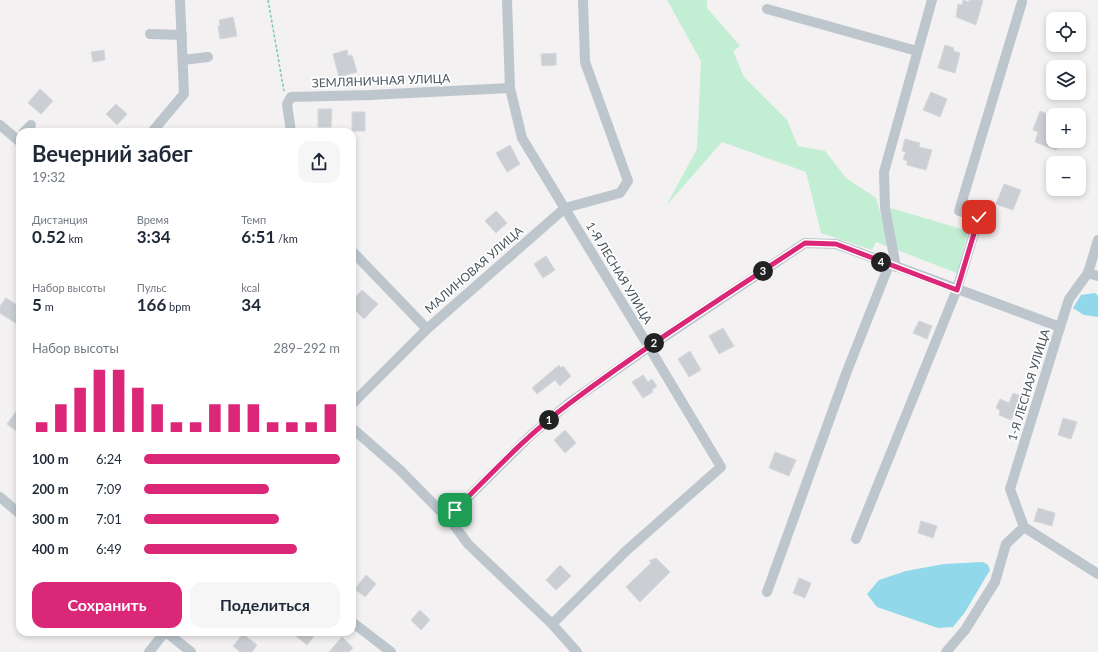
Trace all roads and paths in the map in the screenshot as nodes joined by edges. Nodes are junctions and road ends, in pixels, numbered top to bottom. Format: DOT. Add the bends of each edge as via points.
graph roads {
  1 [pos="180,0"];
  2 [pos="268,0"];
  3 [pos="507,0"];
  4 [pos="583,0"];
  5 [pos="932,0"];
  6 [pos="1022,2"];
  7 [pos="767,9"];
  8 [pos="150,34"];
  9 [pos="182,35"];
  10 [pos="917,51"];
  11 [pos="208,57"];
  12 [pos="183,60"];
  13 [pos="510,88"];
  14 [pos="286,104"];
  15 [pos="0,125"];
  16 [pos="155,128"];
  17 [pos="290,128"];
  18 [pos="16,132"];
  19 [pos="565,208"];
  20 [pos="1098,240"];
  21 [pos="356,255"];
  22 [pos="893,266"];
  23 [pos="1093,275"];
  24 [pos="957,290"];
  25 [pos="1060,327"];
  26 [pos="427,329"];
  27 [pos="648,347"];
  28 [pos="356,400"];
  29 [pos="356,432"];
  30 [pos="0,497"];
  31 [pos="16,511"];
  32 [pos="454,525"];
  33 [pos="1024,527"];
  34 [pos="856,539"];
  35 [pos="1098,574"];
  36 [pos="767,592"];
  37 [pos="552,624"];
  38 [pos="356,625"];
  39 [pos="162,636"];
  40 [pos="170,636"];
  41 [pos="149,652"];
  42 [pos="191,652"];
  43 [pos="391,652"];
  44 [pos="578,652"];
  45 [pos="946,652"];
  1 -- 9 [label="street"];
  2 -- 14 [label="path"];
  3 -- 13 [label="street, 1-Я ЛЕСНАЯ УЛИЦА"];
  4 -- 19 [label="street" via="585,62 628,181 620,194"];
  5 -- 10 [label="street"];
  6 -- 24 [label="street" via="959,211 979,217"];
  7 -- 10 [label="street"];
  8 -- 9 [label="street"];
  9 -- 12 [label="street"];
  10 -- 22 [label="street" via="884,172 885,208"];
  11 -- 12 [label="street"];
  12 -- 16 [label="street" via="184,94"];
  13 -- 14 [label="street, ЗЕМЛЯНИЧНАЯ УЛИЦА" via="370,96 291,97"];
  13 -- 19 [label="street, 1-Я ЛЕСНАЯ УЛИЦА" via="522,138"];
  14 -- 17 [label="street"];
  15 -- 18 [label="street"];
  19 -- 26 [label="street, МАЛИНОВАЯ УЛИЦА"];
  19 -- 27 [label="street, 1-Я ЛЕСНАЯ УЛИЦА"];
  20 -- 23 [label="street"];
  21 -- 26 [label="street, МАЛИНОВАЯ УЛИЦА"];
  22 -- 24 [label="street, 1-Я ЛЕСНАЯ УЛИЦА"];
  22 -- 27 [label="street, 1-Я ЛЕСНАЯ УЛИЦА" via="836,244 805,243"];
  22 -- 36 [label="street" via="847,372"];
  23 -- 25 [label="street" via="1069,299"];
  24 -- 25 [label="street, 1-Я ЛЕСНАЯ УЛИЦА"];
  24 -- 34 [label="street"];
  25 -- 33 [label="street, 1-Я ЛЕСНАЯ УЛИЦА" via="1010,489"];
  26 -- 28 [label="street"];
  27 -- 32 [label="street" via="569,403 531,435 455,510"];
  27 -- 37 [label="street" via="721,467 627,550"];
  29 -- 32 [label="street" via="400,470"];
  30 -- 31 [label="street"];
  32 -- 37 [label="street" via="468,544"];
  33 -- 35 [label="street"];
  33 -- 45 [label="street" via="1006,544 995,582 965,630"];
  37 -- 44 [label="street"];
  38 -- 43 [label="street"];
  39 -- 41 [label="street"];
  40 -- 42 [label="street"];
}
